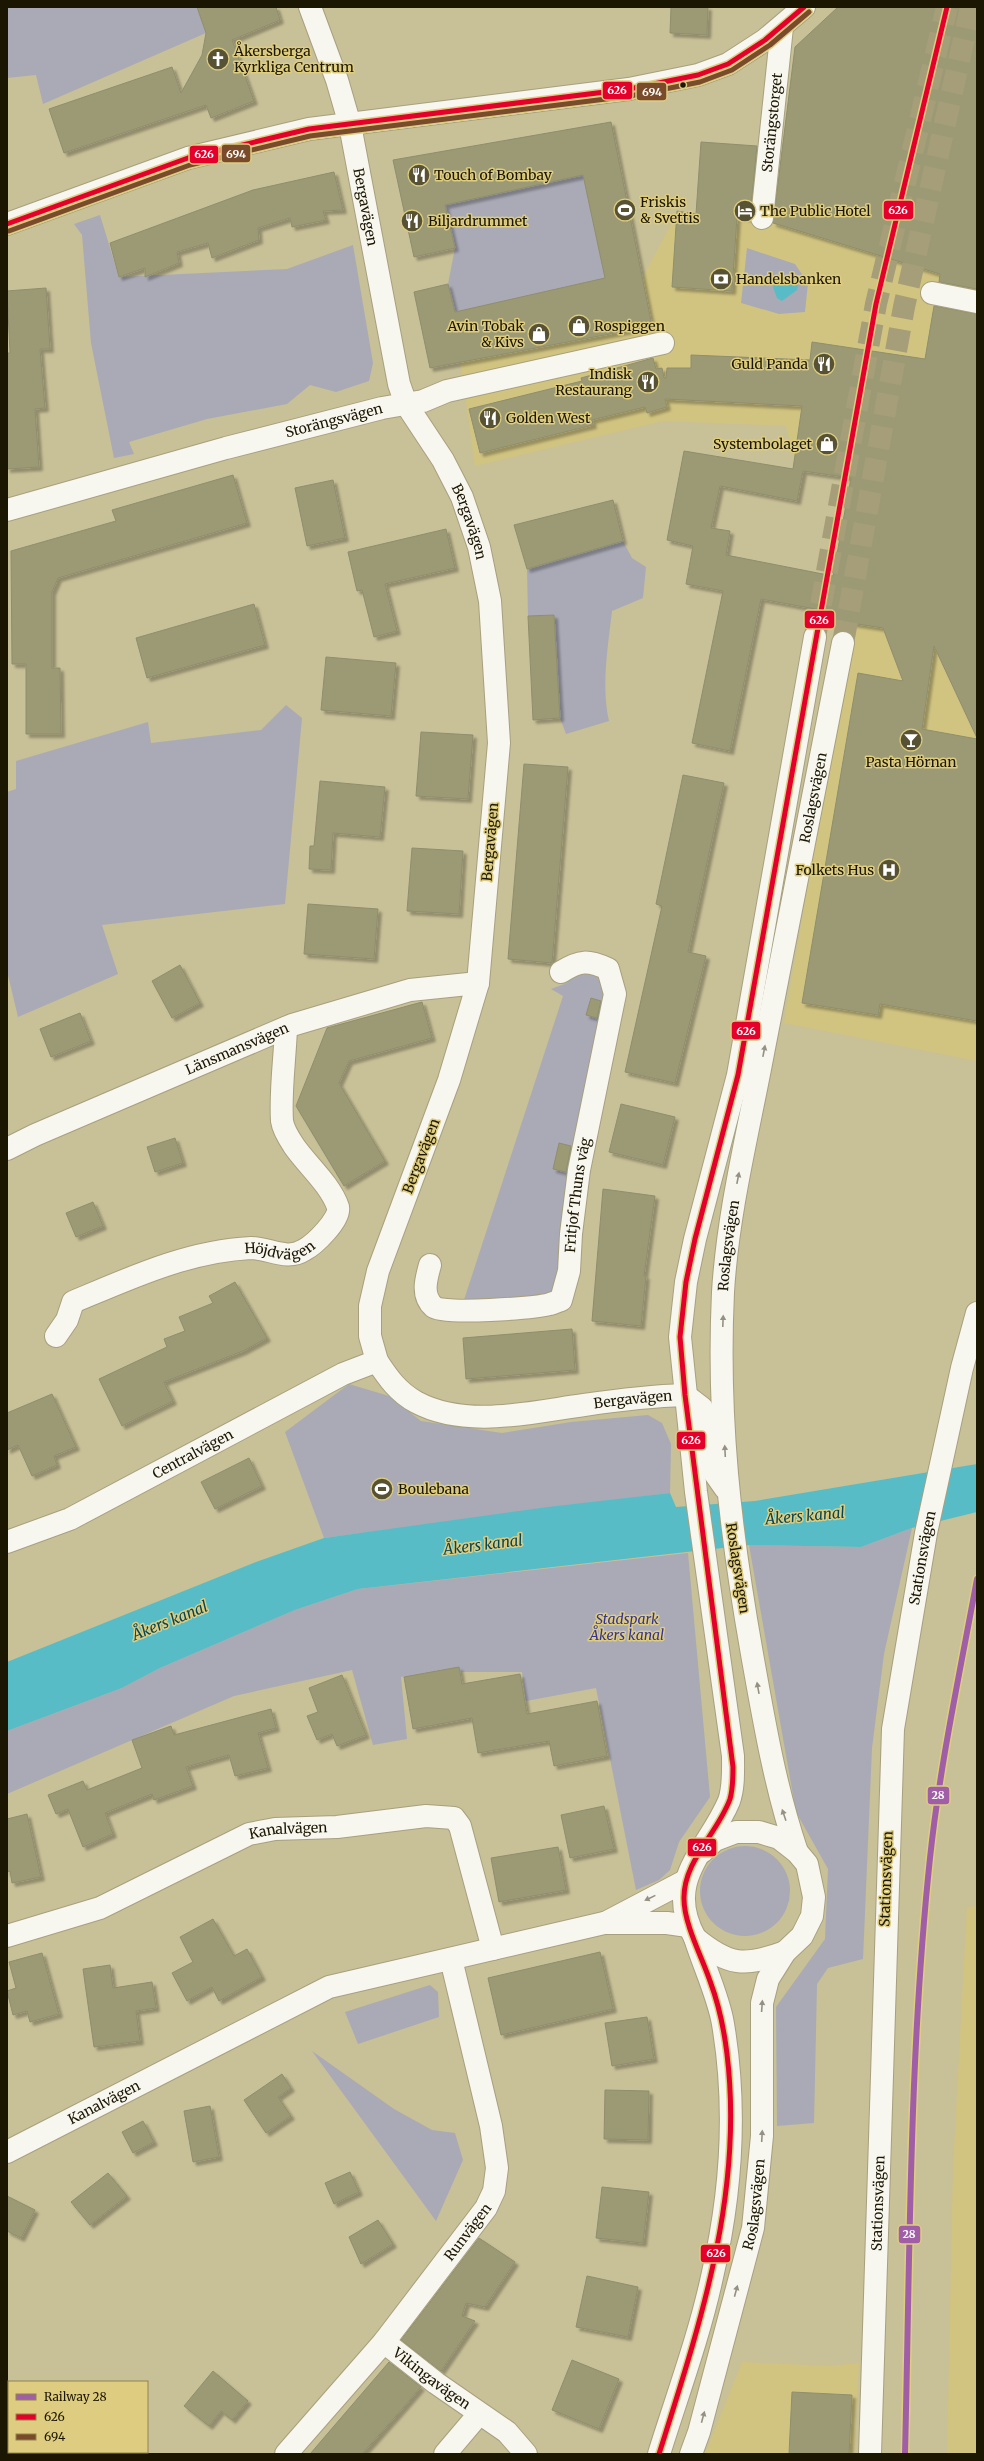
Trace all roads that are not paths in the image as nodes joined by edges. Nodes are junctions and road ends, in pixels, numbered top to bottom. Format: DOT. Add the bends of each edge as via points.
graph roads {
  1 [pos="310,7"];
  2 [pos="804,7"];
  3 [pos="782,27"];
  4 [pos="350,125"];
  5 [pos="762,218"];
  6 [pos="7,224"];
  7 [pos="932,293"];
  8 [pos="977,302"];
  9 [pos="663,343"];
  10 [pos="406,404"];
  11 [pos="7,510"];
  12 [pos="815,637"];
  13 [pos="843,642"];
  14 [pos="562,972"];
  15 [pos="478,983"];
  16 [pos="286,1028"];
  17 [pos="7,1149"];
  18 [pos="430,1265"];
  19 [pos="977,1313"];
  20 [pos="56,1336"];
  21 [pos="376,1361"];
  22 [pos="685,1395"];
  23 [pos="727,1490"];
  24 [pos="7,1542"];
  25 [pos="797,1852"];
  26 [pos="694,1860"];
  27 [pos="685,1881"];
  28 [pos="604,1923"];
  29 [pos="692,1932"];
  30 [pos="7,1936"];
  31 [pos="493,1949"];
  32 [pos="785,1952"];
  33 [pos="451,1959"];
  34 [pos="7,2152"];
  35 [pos="384,2342"];
  36 [pos="479,2414"];
  37 [pos="286,2454"];
  38 [pos="445,2454"];
  39 [pos="526,2454"];
  40 [pos="659,2454"];
  41 [pos="691,2454"];
  42 [pos="870,2454"];
  1 -- 4 [label="street, Bergavägen" via="337,80"];
  2 -- 3 [label="street"];
  3 -- 4 [label="street" via="728,64 673,82"];
  3 -- 5 [label="street, Storängstorget"];
  4 -- 6 [label="street" via="309,129 188,158"];
  4 -- 10 [label="street, Bergavägen"];
  7 -- 8 [label="street"];
  9 -- 10 [label="street, Storängsvägen" via="447,391 423,401"];
  10 -- 11 [label="street, Storängsvägen" via="226,448"];
  10 -- 15 [label="street, Bergavägen" via="443,460 462,497 479,547 490,601 498,743"];
  12 -- 22 [label="street, Roslagsvägen" via="738,1075 686,1282 680,1337"];
  23 -- 13 [label="street, Roslagsvägen, one-way" via="721,1388 724,1289 737,1183"];
  14 -- 18 [label="street, Fritjof Thuns väg" via="575,964 593,962 608,969 615,994 580,1170 571,1234 569,1271 561,1300 550,1304 481,1310 450,1312 436,1309 428,1300 425,1282"];
  15 -- 16 [label="street, Länsmansvägen" via="410,990"];
  15 -- 21 [label="street, Bergavägen" via="450,1080 378,1272 370,1306 370,1336"];
  16 -- 17 [label="street, Länsmansvägen"];
  16 -- 20 [label="street, Höjdvägen" via="282,1123 293,1144 338,1207 338,1215 333,1223 304,1250 291,1255 253,1248 223,1251 137,1274 73,1302"];
  19 -- 42 [label="street, Stationsvägen" via="962,1368 926,1533 893,1729"];
  21 -- 22 [label="street, Bergavägen" via="393,1386 416,1402 467,1416 506,1416 638,1398"];
  21 -- 24 [label="street, Centralvägen" via="342,1374 70,1519"];
  22 -- 23 [label="street" via="702,1408 711,1468"];
  22 -- 26 [label="street, Roslagsvägen" via="733,1756 729,1801"];
  25 -- 23 [label="street, Roslagsvägen, one-way" via="781,1804 770,1757 736,1559"];
  25 -- 26 [label="street, Roslagsvägen" via="778,1838 759,1832 736,1832 714,1840"];
  25 -- 32 [label="street, Roslagsvägen" via="807,1864 811,1878 814,1897 812,1916 802,1936"];
  26 -- 27 [label="street, Roslagsvägen"];
  27 -- 28 [label="street, Kanalvägen, one-way"];
  27 -- 29 [label="street, Roslagsvägen" via="683,1905"];
  28 -- 29 [label="street, Kanalvägen" via="667,1923"];
  28 -- 31 [label="street, Kanalvägen"];
  29 -- 32 [label="street, Roslagsvägen" via="710,1950 734,1961 757,1962"];
  29 -- 40 [label="street, Roslagsvägen" via="723,2023 731,2143 724,2210 712,2277"];
  30 -- 31 [label="street, Kanalvägen" via="100,1908 249,1834 275,1829 337,1826 426,1816 454,1818 460,1826"];
  31 -- 33 [label="street, Kanalvägen"];
  41 -- 32 [label="street, Roslagsvägen, one-way" via="753,2228 762,2136 762,2003 768,1980"];
  33 -- 34 [label="street, Kanalvägen" via="329,1987"];
  33 -- 35 [label="street, Runvägen" via="491,2126 497,2168 494,2191 486,2208"];
  35 -- 36 [label="street, Vikingavägen"];
  35 -- 37 [label="street, Runvägen"];
  36 -- 38 [label="street, Vikingavägen"];
  36 -- 39 [label="street, Vikingavägen" via="507,2432"];
}
